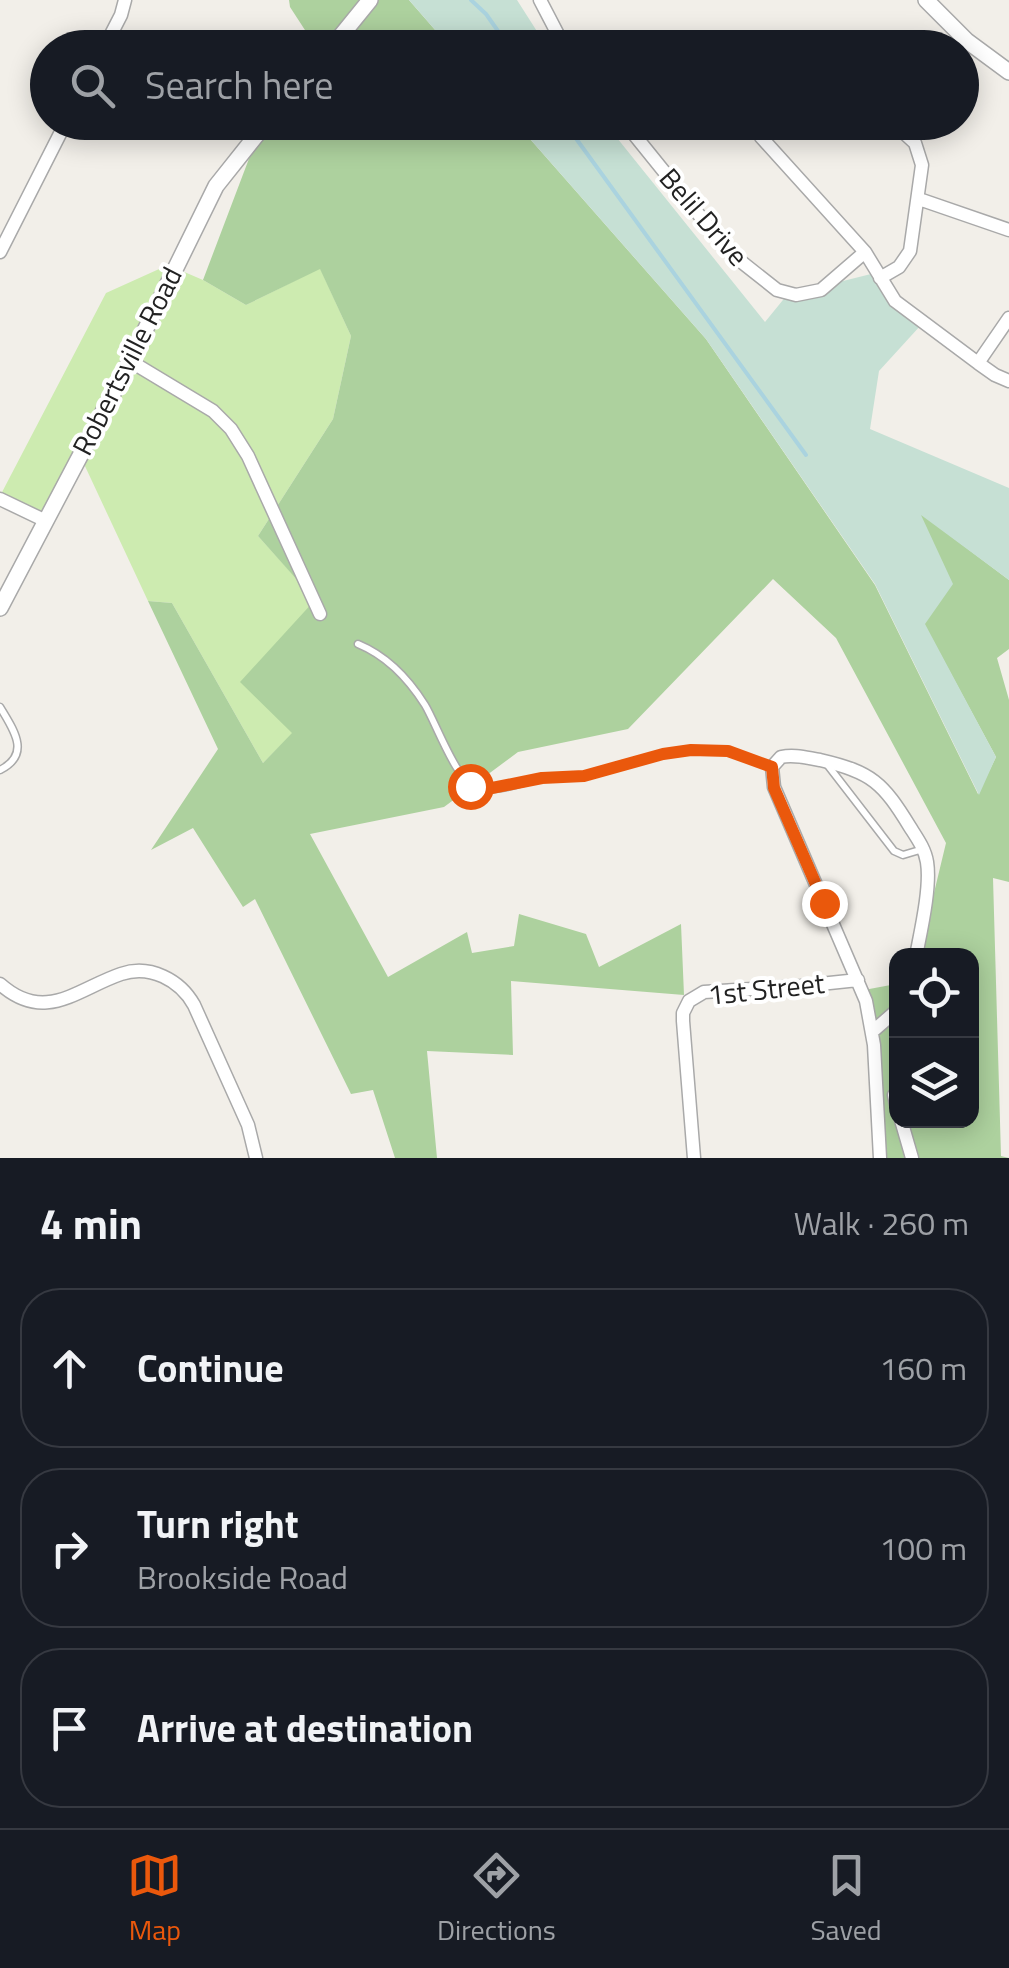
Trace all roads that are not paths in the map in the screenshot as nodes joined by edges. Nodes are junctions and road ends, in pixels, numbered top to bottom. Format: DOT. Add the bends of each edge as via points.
graph roads {
  1 [pos="125,0"];
  2 [pos="370,0"];
  3 [pos="540,0"];
  4 [pos="926,0"];
  5 [pos="113,30"];
  6 [pos="346,30"];
  7 [pos="556,30"];
  8 [pos="957,30"];
  9 [pos="979,49"];
  10 [pos="1009,72"];
  11 [pos="57,140"];
  12 [pos="253,140"];
  13 [pos="638,140"];
  14 [pos="764,140"];
  15 [pos="912,140"];
  16 [pos="918,199"];
  17 [pos="1009,230"];
  18 [pos="0,252"];
  19 [pos="864,252"];
  20 [pos="878,274"];
  21 [pos="1009,318"];
  22 [pos="130,361"];
  23 [pos="978,363"];
  24 [pos="1009,381"];
  25 [pos="0,499"];
  26 [pos="46,521"];
  27 [pos="0,608"];
  28 [pos="320,614"];
  29 [pos="358,644"];
  30 [pos="0,707"];
  31 [pos="825,762"];
  32 [pos="772,767"];
  33 [pos="0,770"];
  34 [pos="924,849"];
  35 [pos="917,948"];
  36 [pos="858,980"];
  37 [pos="0,984"];
  38 [pos="889,1017"];
  39 [pos="872,1032"];
  40 [pos="903,1128"];
  41 [pos="256,1158"];
  42 [pos="694,1158"];
  43 [pos="880,1158"];
  44 [pos="912,1158"];
  1 -- 5 [label="street"];
  2 -- 6 [label="street"];
  3 -- 7 [label="street"];
  4 -- 8 [label="street"];
  9 -- 10 [label="street"];
  11 -- 18 [label="street"];
  12 -- 22 [label="street, Robertsville Road" via="216,186"];
  13 -- 19 [label="street, Belil Drive" via="728,252 777,290 821,290"];
  14 -- 19 [label="street"];
  15 -- 16 [label="street" via="922,164"];
  16 -- 17 [label="street"];
  16 -- 20 [label="street" via="910,252 900,267"];
  19 -- 20 [label="street"];
  20 -- 23 [label="street" via="895,301"];
  21 -- 23 [label="street"];
  22 -- 26 [label="street, Robertsville Road"];
  22 -- 28 [label="street" via="213,410 231,429"];
  23 -- 24 [label="street"];
  25 -- 26 [label="street"];
  26 -- 27 [label="street, Robertsville Road"];
  29 -- 32 [label="lane" via="382,655 405,678 470,786 482,790 584,776 691,750 728,751"];
  30 -- 33 [label="lane" via="18,737 16,756"];
  31 -- 32 [label="street" via="788,756"];
  31 -- 34 [label="street" via="876,781"];
  31 -- 34 [label="lane" via="894,851"];
  32 -- 36 [label="street" via="774,788"];
  34 -- 35 [label="street" via="928,872"];
  36 -- 39 [label="street"];
  36 -- 42 [label="street, 1st Street" via="704,992 689,1001 684,1012"];
  37 -- 41 [label="street" via="44,1003 132,972 180,986 248,1125"];
  38 -- 39 [label="street"];
  39 -- 43 [label="street"];
  40 -- 44 [label="street"];
}
